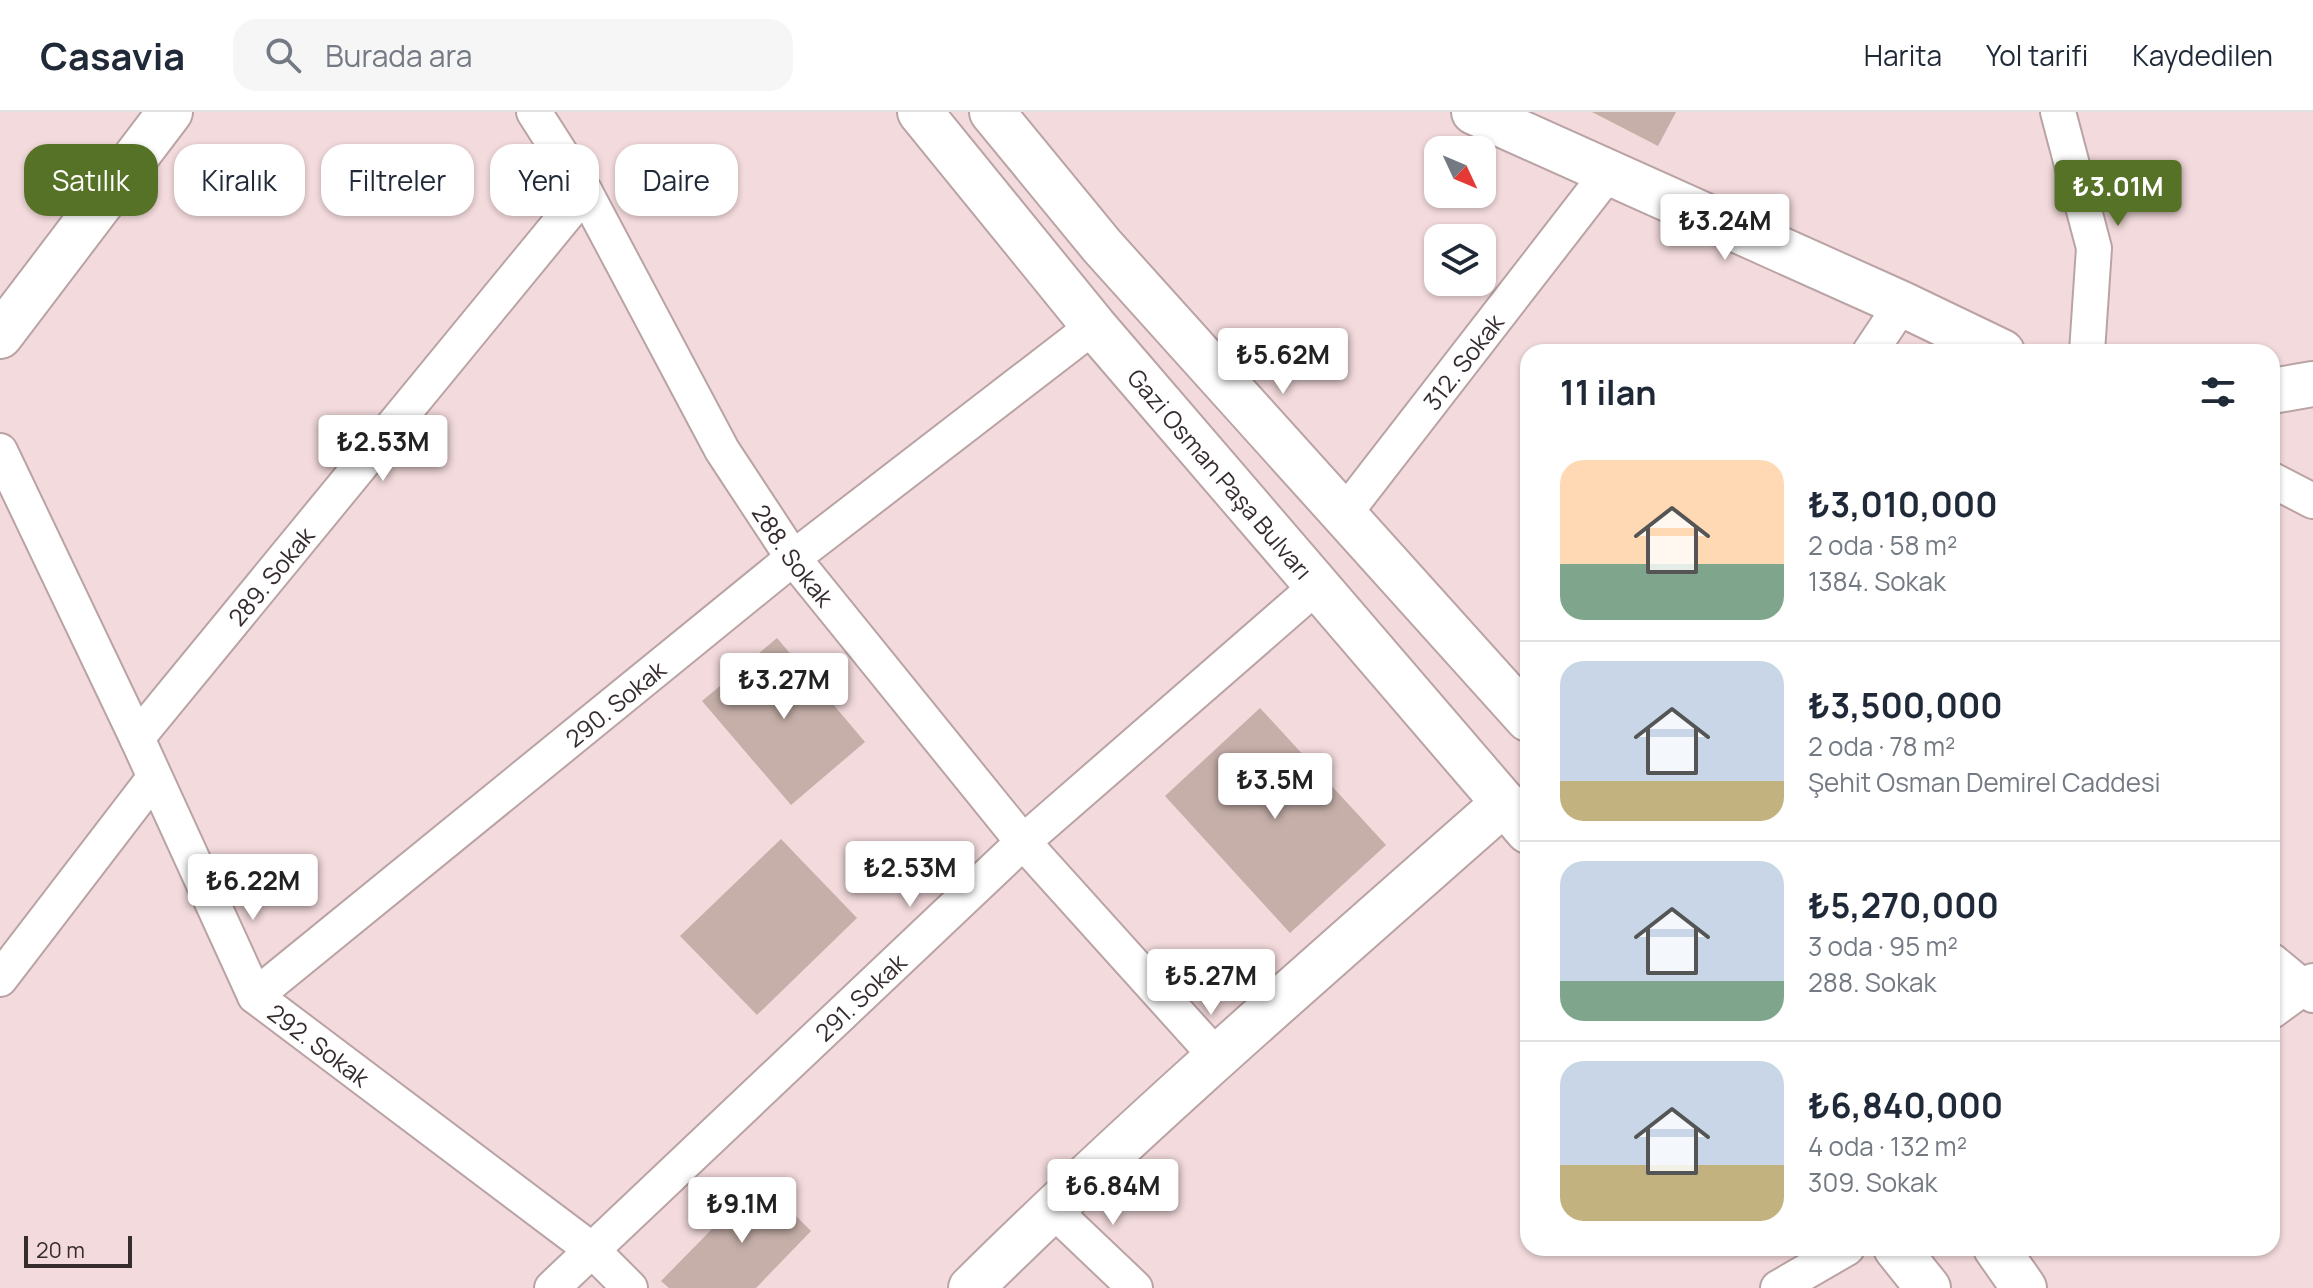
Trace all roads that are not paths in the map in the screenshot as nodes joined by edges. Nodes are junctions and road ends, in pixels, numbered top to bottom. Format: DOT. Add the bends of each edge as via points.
graph roads {
  1 [pos="170,112"];
  2 [pos="534,112"];
  3 [pos="920,112"];
  4 [pos="992,112"];
  5 [pos="1474,112"];
  6 [pos="2058,112"];
  7 [pos="554,144"];
  8 [pos="1609,172"];
  9 [pos="565,216"];
  10 [pos="598,216"];
  11 [pos="1902,304"];
  12 [pos="1094,326"];
  13 [pos="0,336"];
  14 [pos="1875,344"];
  15 [pos="1985,344"];
  16 [pos="2088,344"];
  17 [pos="2313,384"];
  18 [pos="2280,390"];
  19 [pos="0,451"];
  20 [pos="2280,484"];
  21 [pos="2313,501"];
  22 [pos="1345,513"];
  23 [pos="793,558"];
  24 [pos="1317,586"];
  25 [pos="1520,710"];
  26 [pos="137,738"];
  27 [pos="154,778"];
  28 [pos="1516,817"];
  29 [pos="1023,842"];
  30 [pos="2280,967"];
  31 [pos="0,979"];
  32 [pos="2311,988"];
  33 [pos="255,996"];
  34 [pos="2280,1006"];
  35 [pos="1217,1057"];
  36 [pos="1052,1209"];
  37 [pos="592,1250"];
  38 [pos="1833,1256"];
  39 [pos="1902,1256"];
  40 [pos="2002,1256"];
  41 [pos="552,1288"];
  42 [pos="630,1288"];
  43 [pos="971,1288"];
  44 [pos="1135,1288"];
  45 [pos="1778,1288"];
  46 [pos="1928,1288"];
  47 [pos="2024,1288"];
  1 -- 13 [label="main road"];
  2 -- 7 [label="street, 288. Sokak"];
  3 -- 12 [label="main road, Gazi Osman Paşa Bulvarı"];
  4 -- 22 [label="main road" via="1102,246"];
  5 -- 8 [label="main road"];
  6 -- 16 [label="street" via="2094,248"];
  8 -- 11 [label="main road"];
  8 -- 22 [label="street, 312. Sokak"];
  9 -- 26 [label="street, 289. Sokak"];
  10 -- 23 [label="street, 288. Sokak" via="722,450"];
  11 -- 14 [label="street"];
  11 -- 15 [label="main road"];
  12 -- 23 [label="street, 290. Sokak"];
  12 -- 24 [label="main road, Gazi Osman Paşa Bulvarı"];
  17 -- 18 [label="main road"];
  19 -- 26 [label="street, 292. Sokak"];
  20 -- 21 [label="street"];
  22 -- 25 [label="main road"];
  23 -- 29 [label="street, 288. Sokak"];
  23 -- 33 [label="street, 290. Sokak"];
  24 -- 28 [label="main road, Gazi Osman Paşa Bulvarı"];
  24 -- 29 [label="street, 291. Sokak"];
  26 -- 27 [label="street, 292. Sokak"];
  27 -- 31 [label="street"];
  27 -- 33 [label="street, 292. Sokak"];
  28 -- 35 [label="main road"];
  29 -- 35 [label="street, 288. Sokak"];
  29 -- 37 [label="street, 291. Sokak"];
  30 -- 32 [label="street"];
  32 -- 34 [label="street"];
  33 -- 37 [label="street, 292. Sokak"];
  35 -- 36 [label="main road"];
  36 -- 43 [label="main road"];
  36 -- 44 [label="street"];
  37 -- 41 [label="street, 291. Sokak"];
  37 -- 42 [label="street, 292. Sokak"];
  38 -- 45 [label="street"];
  39 -- 46 [label="main road"];
  40 -- 47 [label="main road"];
}
